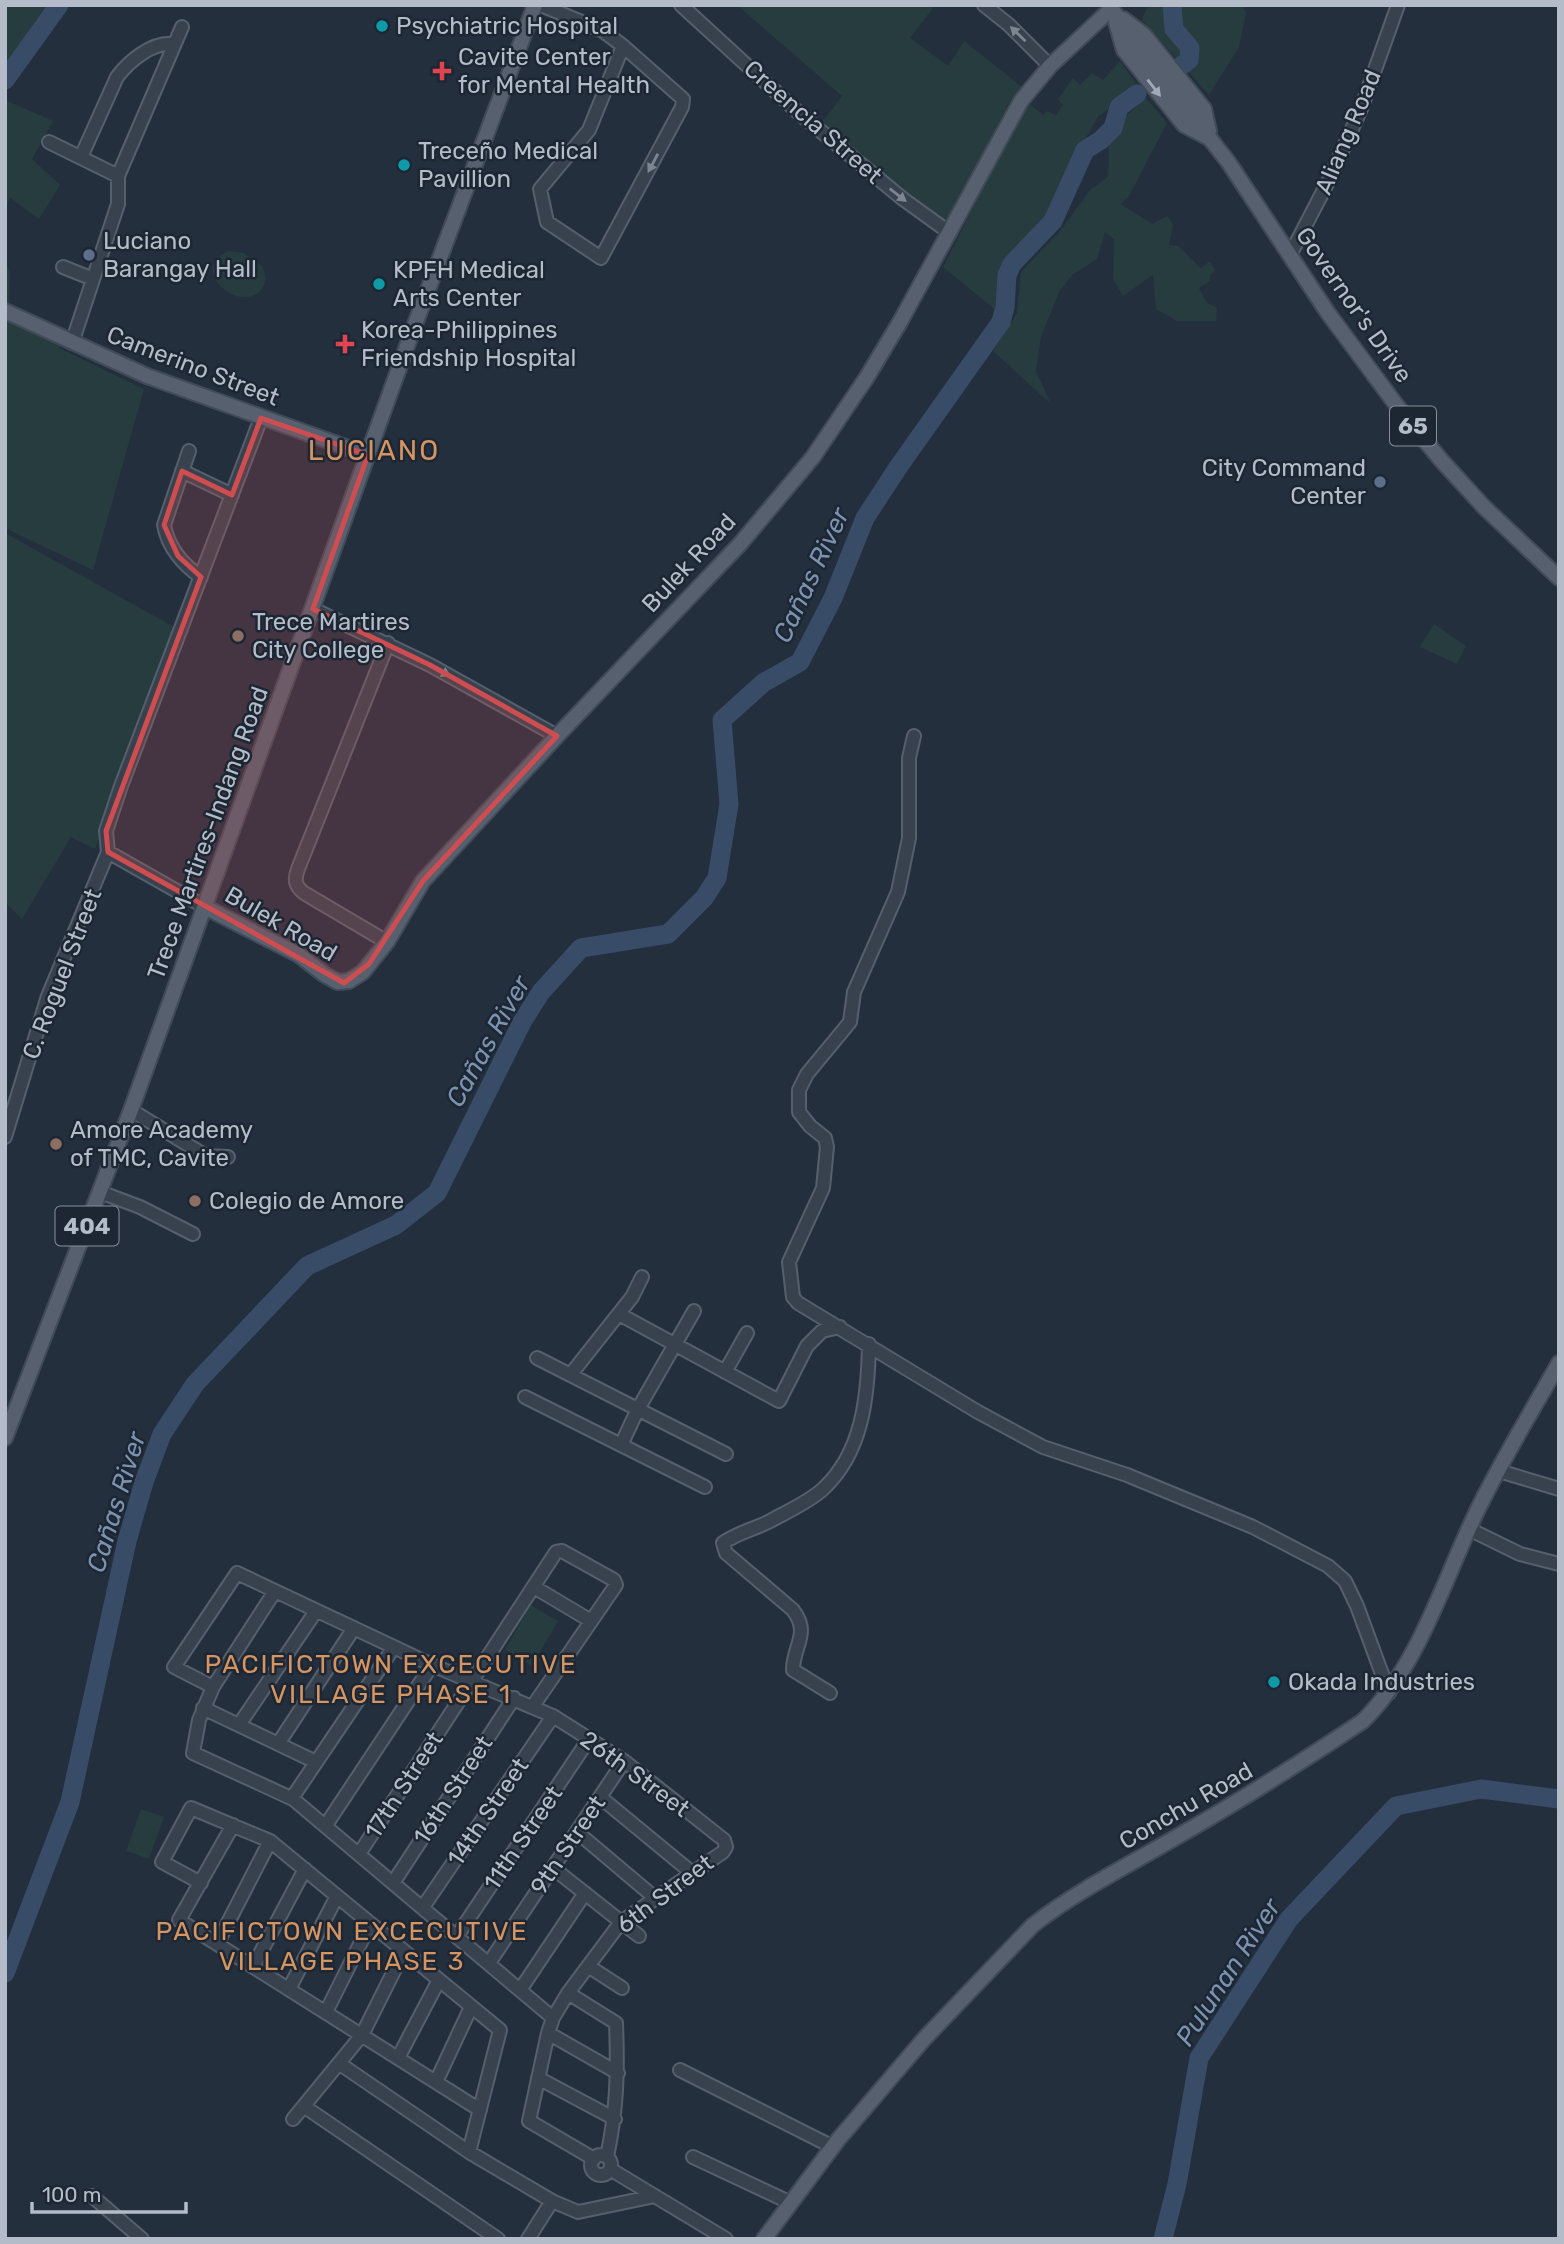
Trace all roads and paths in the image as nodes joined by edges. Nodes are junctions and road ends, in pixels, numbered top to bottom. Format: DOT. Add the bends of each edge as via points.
graph roads {
  1 [pos="538,5"];
  2 [pos="681,5"];
  3 [pos="984,5"];
  4 [pos="1398,5"];
  5 [pos="1110,7"];
  6 [pos="182,27"];
  7 [pos="173,44"];
  8 [pos="623,46"];
  9 [pos="1050,66"];
  10 [pos="48,142"];
  11 [pos="81,157"];
  12 [pos="118,176"];
  13 [pos="950,233"];
  14 [pos="1290,255"];
  15 [pos="62,267"];
  16 [pos="93,279"];
  17 [pos="5,311"];
  18 [pos="72,343"];
  19 [pos="261,418"];
  20 [pos="189,451"];
  21 [pos="368,454"];
  22 [pos="182,471"];
  23 [pos="232,495"];
  24 [pos="201,578"];
  25 [pos="1559,578"];
  26 [pos="313,609"];
  27 [pos="388,643"];
  28 [pos="557,736"];
  29 [pos="914,736"];
  30 [pos="108,852"];
  31 [pos="205,907"];
  32 [pos="387,942"];
  33 [pos="131,1110"];
  34 [pos="5,1136"];
  35 [pos="228,1157"];
  36 [pos="100,1192"];
  37 [pos="193,1234"];
  38 [pos="642,1277"];
  39 [pos="694,1311"];
  40 [pos="619,1314"];
  41 [pos="840,1327"];
  42 [pos="747,1333"];
  43 [pos="869,1344"];
  44 [pos="676,1345"];
  45 [pos="537,1359"];
  46 [pos="1559,1363"];
  47 [pos="725,1372"];
  48 [pos="571,1374"];
  49 [pos="525,1397"];
  50 [pos="638,1409"];
  51 [pos="10,1411"];
  52 [pos="5,1438"];
  53 [pos="621,1445"];
  54 [pos="726,1454"];
  55 [pos="1499,1471"];
  56 [pos="705,1488"];
  57 [pos="1559,1489"];
  58 [pos="1469,1530"];
  59 [pos="1559,1564"];
  60 [pos="534,1587"];
  61 [pos="275,1591"];
  62 [pos="316,1611"];
  63 [pos="592,1621"];
  64 [pos="354,1628"];
  65 [pos="394,1647"];
  66 [pos="432,1665"];
  67 [pos="472,1682"];
  68 [pos="213,1687"];
  69 [pos="830,1693"];
  70 [pos="1389,1693"];
  71 [pos="514,1698"];
  72 [pos="533,1706"];
  73 [pos="203,1708"];
  74 [pos="553,1716"];
  75 [pos="239,1725"];
  76 [pos="589,1739"];
  77 [pos="278,1744"];
  78 [pos="316,1762"];
  79 [pos="624,1762"];
  80 [pos="600,1797"];
  81 [pos="292,1798"];
  82 [pos="233,1825"];
  83 [pos="326,1825"];
  84 [pos="576,1832"];
  85 [pos="270,1841"];
  86 [pos="738,1842"];
  87 [pos="725,1845"];
  88 [pos="359,1854"];
  89 [pos="553,1868"];
  90 [pos="305,1869"];
  91 [pos="691,1872"];
  92 [pos="201,1883"];
  93 [pos="393,1883"];
  94 [pos="585,1893"];
  95 [pos="337,1896"];
  96 [pos="654,1897"];
  97 [pos="423,1907"];
  98 [pos="621,1922"];
  99 [pos="370,1924"];
  100 [pos="457,1936"];
  101 [pos="639,1936"];
  102 [pos="217,1944"];
  103 [pos="404,1951"];
  104 [pos="489,1963"];
  105 [pos="588,1966"];
  106 [pos="253,1967"];
  107 [pos="439,1980"];
  108 [pos="622,1988"];
  109 [pos="289,1989"];
  110 [pos="520,1990"];
  111 [pos="568,1993"];
  112 [pos="471,2007"];
  113 [pos="326,2012"];
  114 [pos="553,2018"];
  115 [pos="548,2033"];
  116 [pos="362,2035"];
  117 [pos="398,2058"];
  118 [pos="340,2064"];
  119 [pos="680,2070"];
  120 [pos="618,2073"];
  121 [pos="538,2078"];
  122 [pos="436,2082"];
  123 [pos="305,2106"];
  124 [pos="480,2110"];
  125 [pos="293,2119"];
  126 [pos="615,2119"];
  127 [pos="833,2147"];
  128 [pos="469,2152"];
  129 [pos="693,2157"];
  130 [pos="604,2162"];
  131 [pos="92,2196"];
  132 [pos="655,2196"];
  133 [pos="552,2201"];
  134 [pos="791,2203"];
  135 [pos="142,2239"];
  136 [pos="498,2239"];
  137 [pos="528,2239"];
  138 [pos="726,2239"];
  139 [pos="764,2239"];
  1 -- 8 [label="street" via="597,28"];
  1 -- 21 [label="main road, Trece Martires-Indang Road / 404"];
  2 -- 13 [label="street, Creencia Street, one-way" via="800,114"];
  9 -- 3 [label="street, one-way"];
  4 -- 14 [label="street, Aliang Road" via="1361,109"];
  5 -- 9 [label="main road, Bulek Road"];
  5 -- 14 [label="main road, Governor's Drive / 65" via="1212,139"];
  6 -- 7 [label="street"];
  7 -- 11 [label="street" via="155,47 123,69"];
  7 -- 12 [label="street"];
  8 -- 8 [label="street, one-way" via="684,102 603,256 598,257 548,224 540,187 589,130"];
  9 -- 13 [label="main road, Bulek Road" via="1021,101"];
  10 -- 11 [label="street"];
  11 -- 12 [label="street"];
  12 -- 16 [label="street" via="118,204"];
  13 -- 28 [label="main road, Bulek Road" via="867,377 813,457 740,544"];
  14 -- 25 [label="main road, Governor's Drive / 65" via="1356,352 1441,460"];
  15 -- 16 [label="street"];
  16 -- 18 [label="street"];
  17 -- 18 [label="main road, Camerino Street"];
  18 -- 19 [label="main road, Camerino Street"];
  19 -- 21 [label="main road, Camerino Street"];
  19 -- 23 [label="street, C. Roguel Street"];
  20 -- 22 [label="street"];
  21 -- 26 [label="main road, Trece Martires-Indang Road / 404"];
  22 -- 23 [label="street"];
  22 -- 24 [label="street" via="164,525 178,556"];
  23 -- 24 [label="street, C. Roguel Street"];
  24 -- 30 [label="street, C. Roguel Street" via="121,786 106,831"];
  26 -- 27 [label="street"];
  26 -- 31 [label="main road, Trece Martires-Indang Road / 404"];
  27 -- 28 [label="street, one-way"];
  27 -- 32 [label="street" via="295,881 304,893"];
  28 -- 32 [label="main road, Bulek Road" via="424,881"];
  29 -- 41 [label="street" via="909,758 909,838 898,892 854,992 850,1022 807,1074 797,1100 803,1119 825,1138 827,1147 823,1188 789,1262 789,1277 798,1303"];
  30 -- 31 [label="street"];
  30 -- 34 [label="street, C. Roguel Street" via="48,996"];
  31 -- 32 [label="main road, Bulek Road" via="292,951 338,982 363,972"];
  31 -- 33 [label="main road, Trece Martires-Indang Road / 404"];
  33 -- 35 [label="street" via="206,1157"];
  33 -- 36 [label="main road, Trece Martires-Indang Road / 404"];
  36 -- 37 [label="street"];
  36 -- 51 [label="main road, Trece Martires-Indang Road / 404"];
  38 -- 40 [label="street"];
  39 -- 44 [label="street"];
  40 -- 44 [label="street"];
  40 -- 48 [label="street"];
  41 -- 43 [label="street"];
  41 -- 47 [label="street" via="822,1331 807,1346 779,1401"];
  42 -- 47 [label="street"];
  43 -- 69 [label="street" via="864,1414 836,1476 816,1495 723,1543 726,1553 801,1620 793,1670"];
  43 -- 70 [label="street" via="1043,1447 1127,1475 1254,1527 1328,1566 1345,1581"];
  44 -- 47 [label="street"];
  44 -- 50 [label="street"];
  45 -- 48 [label="street"];
  46 -- 55 [label="main road, Conchu Road"];
  48 -- 50 [label="street"];
  49 -- 53 [label="street"];
  50 -- 53 [label="street"];
  50 -- 54 [label="street"];
  51 -- 52 [label="main road, Trece Martires-Indang Road / 404"];
  53 -- 56 [label="street"];
  55 -- 57 [label="street"];
  55 -- 58 [label="main road, Conchu Road"];
  58 -- 59 [label="street" via="1520,1554"];
  58 -- 70 [label="main road, Conchu Road" via="1412,1656"];
  60 -- 63 [label="street"];
  60 -- 63 [label="street, 17th Street" via="556,1552 562,1551 614,1580 616,1586"];
  60 -- 67 [label="street, 17th Street"];
  61 -- 62 [label="street, 26th Street"];
  61 -- 68 [label="street"];
  61 -- 68 [label="street, 26th Street" via="237,1573 174,1667"];
  62 -- 64 [label="street, 26th Street"];
  62 -- 75 [label="street"];
  63 -- 72 [label="street"];
  64 -- 65 [label="street, 26th Street"];
  64 -- 77 [label="street"];
  65 -- 66 [label="street, 26th Street"];
  65 -- 78 [label="street"];
  66 -- 67 [label="street, 26th Street"];
  66 -- 83 [label="street"];
  67 -- 71 [label="street, 26th Street"];
  67 -- 88 [label="street, 17th Street"];
  68 -- 73 [label="street"];
  70 -- 127 [label="main road, Conchu Road" via="1363,1721 1288,1771 1033,1925 924,2039"];
  71 -- 72 [label="street, 26th Street"];
  71 -- 93 [label="street, 16th Street"];
  72 -- 74 [label="street, 26th Street"];
  73 -- 75 [label="street"];
  73 -- 81 [label="street" via="193,1753"];
  74 -- 76 [label="street, 26th Street"];
  74 -- 97 [label="street, 14th Street"];
  75 -- 77 [label="street"];
  76 -- 79 [label="street, 26th Street"];
  76 -- 100 [label="street, 11th Street"];
  77 -- 78 [label="street"];
  78 -- 81 [label="street"];
  79 -- 80 [label="street, 9th Street"];
  79 -- 87 [label="street, 26th Street"];
  80 -- 84 [label="street, 9th Street"];
  80 -- 91 [label="street"];
  81 -- 83 [label="street"];
  82 -- 85 [label="street"];
  82 -- 92 [label="street"];
  82 -- 92 [label="street" via="191,1808 162,1862"];
  83 -- 88 [label="street"];
  84 -- 89 [label="street, 9th Street"];
  84 -- 96 [label="street"];
  85 -- 90 [label="street"];
  85 -- 102 [label="street"];
  86 -- 87 [label="street, 6th Street"];
  87 -- 91 [label="street, 6th Street"];
  88 -- 93 [label="street"];
  89 -- 94 [label="street"];
  89 -- 104 [label="street, 9th Street"];
  90 -- 95 [label="street"];
  90 -- 106 [label="street"];
  91 -- 96 [label="street, 6th Street"];
  92 -- 102 [label="street" via="179,1920"];
  93 -- 97 [label="street"];
  94 -- 98 [label="street"];
  94 -- 110 [label="street"];
  95 -- 99 [label="street"];
  95 -- 109 [label="street"];
  96 -- 98 [label="street, 6th Street"];
  97 -- 100 [label="street"];
  98 -- 101 [label="street"];
  98 -- 105 [label="street, 6th Street"];
  99 -- 103 [label="street"];
  99 -- 113 [label="street"];
  100 -- 104 [label="street"];
  102 -- 106 [label="street"];
  103 -- 107 [label="street"];
  103 -- 116 [label="street"];
  104 -- 110 [label="street"];
  105 -- 108 [label="street"];
  105 -- 111 [label="street, 6th Street"];
  106 -- 109 [label="street"];
  107 -- 112 [label="street"];
  107 -- 117 [label="street"];
  109 -- 113 [label="street"];
  110 -- 114 [label="street"];
  111 -- 114 [label="street, 6th Street"];
  111 -- 120 [label="street" via="616,2023"];
  112 -- 122 [label="street"];
  112 -- 124 [label="street" via="500,2030"];
  113 -- 116 [label="street"];
  114 -- 115 [label="street, 6th Street"];
  115 -- 120 [label="street"];
  115 -- 121 [label="street, 6th Street"];
  116 -- 117 [label="street"];
  116 -- 118 [label="street"];
  117 -- 122 [label="street"];
  118 -- 123 [label="street"];
  118 -- 128 [label="street"];
  119 -- 127 [label="street"];
  120 -- 126 [label="street"];
  121 -- 126 [label="street"];
  121 -- 130 [label="street, 6th Street" via="529,2122"];
  122 -- 124 [label="street"];
  123 -- 125 [label="street"];
  123 -- 136 [label="street"];
  124 -- 128 [label="street"];
  126 -- 130 [label="street"];
  127 -- 134 [label="main road, Conchu Road"];
  128 -- 133 [label="street"];
  129 -- 134 [label="street"];
  130 -- 132 [label="street"];
  131 -- 135 [label="street"];
  132 -- 133 [label="street" via="578,2212"];
  132 -- 138 [label="street"];
  133 -- 137 [label="street"];
  134 -- 139 [label="main road, Conchu Road"];
}
